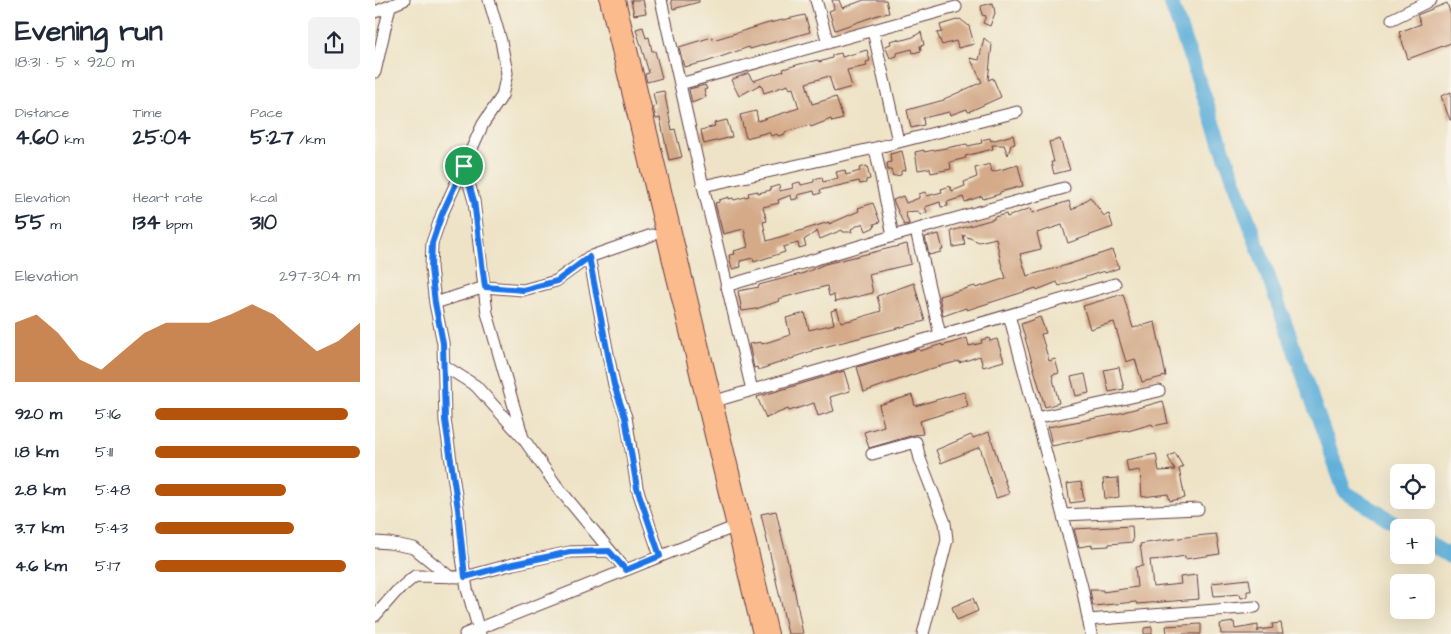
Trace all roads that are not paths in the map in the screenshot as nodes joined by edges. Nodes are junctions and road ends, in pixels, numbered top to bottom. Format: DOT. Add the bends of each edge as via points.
graph roads {
  1 [pos="404,0"];
  2 [pos="489,0"];
  3 [pos="607,0"];
  4 [pos="618,0"];
  5 [pos="661,0"];
  6 [pos="816,0"];
  7 [pos="1431,0"];
  8 [pos="390,6"];
  9 [pos="956,7"];
  10 [pos="375,12"];
  11 [pos="1392,19"];
  12 [pos="873,31"];
  13 [pos="827,43"];
  14 [pos="375,72"];
  15 [pos="680,84"];
  16 [pos="1017,112"];
  17 [pos="899,141"];
  18 [pos="875,148"];
  19 [pos="464,166"];
  20 [pos="703,186"];
  21 [pos="1064,188"];
  22 [pos="916,230"];
  23 [pos="652,235"];
  24 [pos="893,236"];
  25 [pos="589,257"];
  26 [pos="1115,284"];
  27 [pos="726,286"];
  28 [pos="485,287"];
  29 [pos="435,303"];
  30 [pos="1009,314"];
  31 [pos="940,335"];
  32 [pos="443,365"];
  33 [pos="752,390"];
  34 [pos="1159,391"];
  35 [pos="715,401"];
  36 [pos="1036,418"];
  37 [pos="523,438"];
  38 [pos="872,454"];
  39 [pos="1198,509"];
  40 [pos="1063,515"];
  41 [pos="734,527"];
  42 [pos="375,542"];
  43 [pos="609,551"];
  44 [pos="660,556"];
  45 [pos="626,570"];
  46 [pos="450,577"];
  47 [pos="465,577"];
  48 [pos="1255,607"];
  49 [pos="375,616"];
  50 [pos="1088,620"];
  51 [pos="479,631"];
  52 [pos="465,634"];
  53 [pos="760,634"];
  54 [pos="771,634"];
  55 [pos="923,634"];
  56 [pos="1091,634"];
  1 -- 8 [label="street"];
  2 -- 19 [label="street" via="507,73 502,96 483,124"];
  3 -- 41 [label="main road"];
  4 -- 35 [label="main road"];
  5 -- 15 [label="street"];
  6 -- 13 [label="street"];
  7 -- 11 [label="street"];
  8 -- 10 [label="street"];
  8 -- 14 [label="street"];
  9 -- 12 [label="street"];
  12 -- 13 [label="street"];
  12 -- 17 [label="street"];
  13 -- 15 [label="street"];
  15 -- 20 [label="street"];
  16 -- 17 [label="street"];
  17 -- 18 [label="street"];
  18 -- 20 [label="street"];
  18 -- 24 [label="street"];
  19 -- 28 [label="street" via="474,201"];
  19 -- 29 [label="street" via="432,243"];
  20 -- 27 [label="street"];
  21 -- 22 [label="street"];
  22 -- 24 [label="street"];
  22 -- 31 [label="street"];
  23 -- 25 [label="street"];
  24 -- 27 [label="street"];
  25 -- 28 [label="street" via="557,281 523,290"];
  25 -- 44 [label="street" via="614,385 625,417 637,488"];
  26 -- 30 [label="street"];
  27 -- 33 [label="street"];
  28 -- 29 [label="street"];
  28 -- 37 [label="street" via="487,313"];
  29 -- 32 [label="street" via="443,343"];
  30 -- 31 [label="street"];
  30 -- 36 [label="street"];
  31 -- 33 [label="street"];
  32 -- 37 [label="street" via="476,386"];
  32 -- 47 [label="street" via="445,420"];
  33 -- 35 [label="street"];
  34 -- 36 [label="street"];
  35 -- 54 [label="main road"];
  36 -- 40 [label="street"];
  37 -- 43 [label="street"];
  38 -- 55 [label="street" via="916,442 945,523 944,557"];
  39 -- 40 [label="street"];
  40 -- 50 [label="street"];
  41 -- 44 [label="street"];
  41 -- 53 [label="main road"];
  42 -- 46 [label="street" via="414,548"];
  43 -- 45 [label="street"];
  43 -- 47 [label="street" via="570,552"];
  44 -- 45 [label="street"];
  45 -- 51 [label="street"];
  46 -- 47 [label="street"];
  46 -- 49 [label="street" via="415,576"];
  47 -- 51 [label="street"];
  48 -- 50 [label="street"];
  50 -- 56 [label="street"];
  51 -- 52 [label="street"];
}
